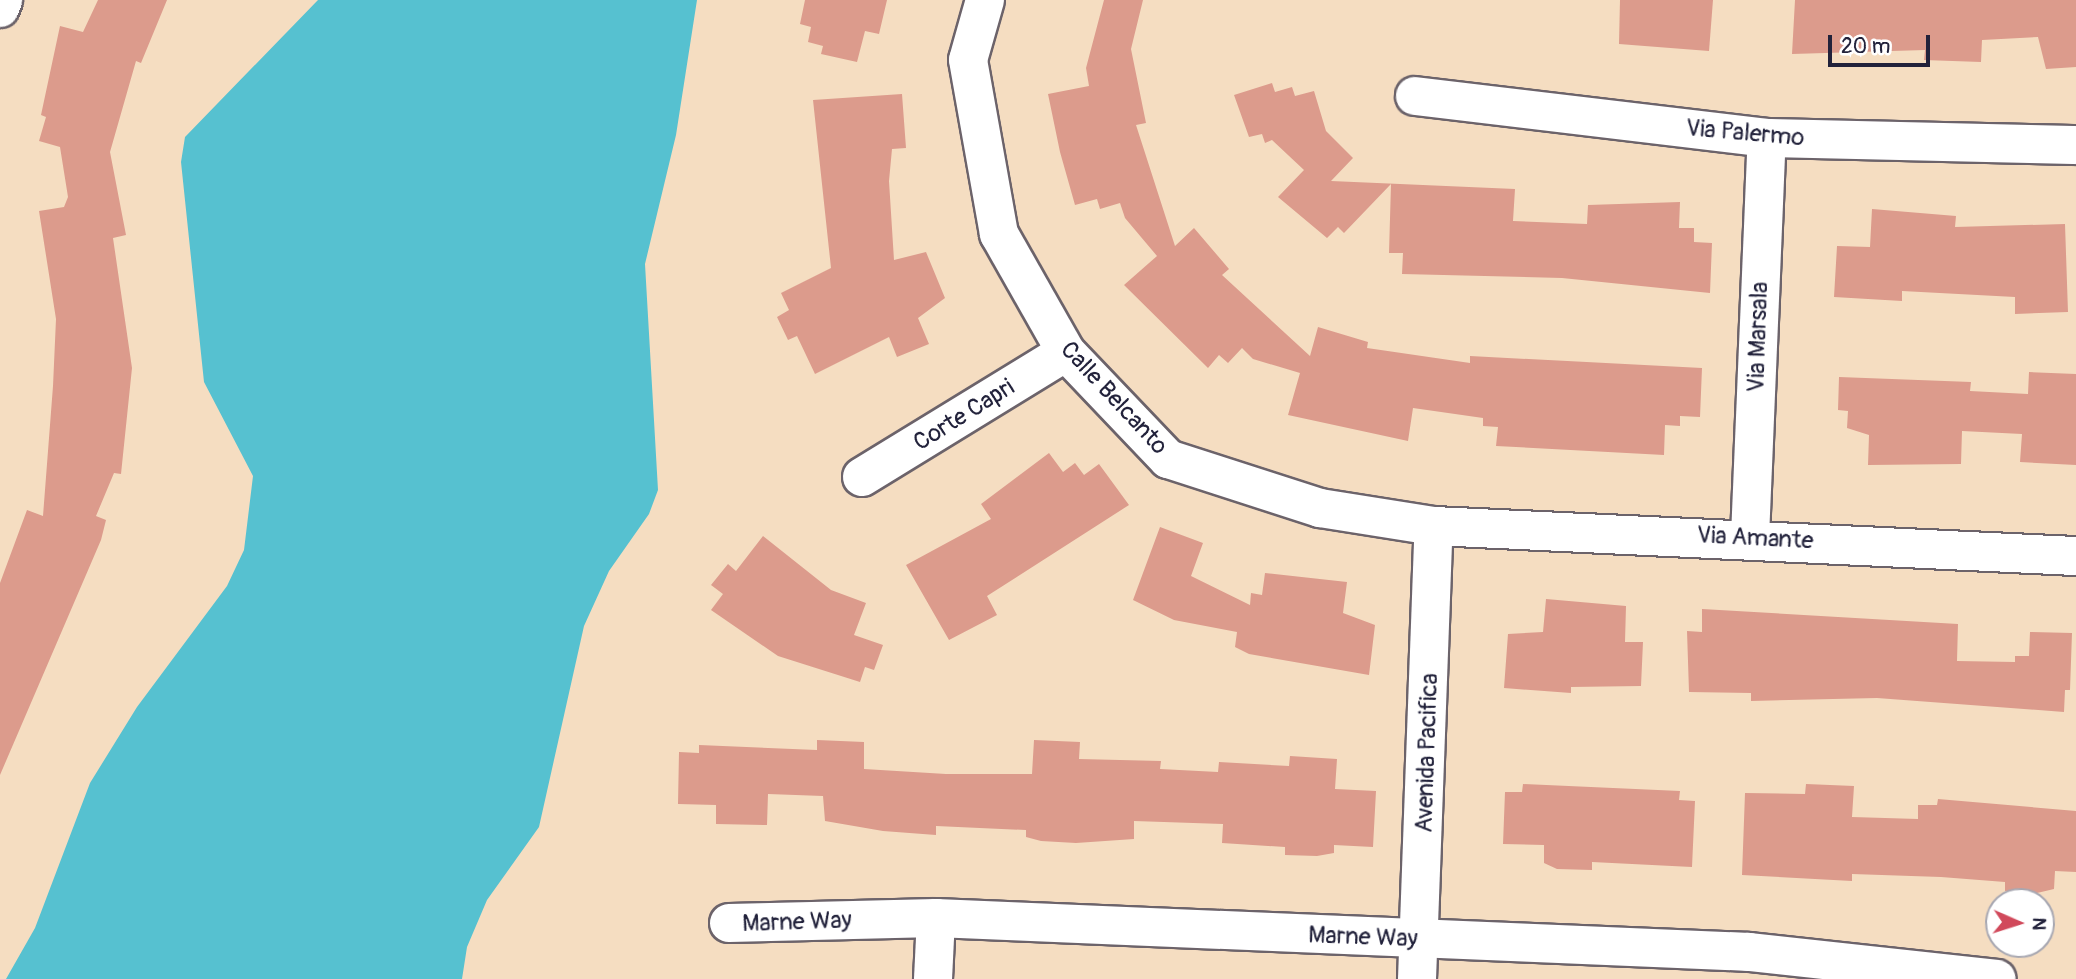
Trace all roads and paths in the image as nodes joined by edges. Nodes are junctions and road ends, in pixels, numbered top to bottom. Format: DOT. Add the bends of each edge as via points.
graph roads {
  1 [pos="3,0"];
  2 [pos="985,0"];
  3 [pos="0,9"];
  4 [pos="1415,96"];
  5 [pos="1767,138"];
  6 [pos="2076,145"];
  7 [pos="1066,352"];
  8 [pos="862,477"];
  9 [pos="1434,526"];
  10 [pos="1750,537"];
  11 [pos="2076,556"];
  12 [pos="936,918"];
  13 [pos="729,923"];
  14 [pos="1421,939"];
  15 [pos="1882,972"];
  16 [pos="933,979"];
  17 [pos="1417,979"];
  18 [pos="1997,979"];
  1 -- 3 [label="street"];
  2 -- 7 [label="street, Calle Belcanto" via="968,60 999,234"];
  4 -- 5 [label="street, Via Palermo"];
  5 -- 6 [label="street, Via Palermo"];
  5 -- 10 [label="street, Via Marsala"];
  7 -- 8 [label="street, Corte Capri"];
  7 -- 9 [label="street, Calle Belcanto" via="1168,459 1320,508"];
  9 -- 10 [label="street, Via Amante"];
  9 -- 14 [label="street, Avenida Pacifica"];
  10 -- 11 [label="street, Via Amante"];
  12 -- 13 [label="street, Marne Way"];
  12 -- 14 [label="street, Marne Way"];
  12 -- 16 [label="street"];
  14 -- 15 [label="street, Marne Way"];
  14 -- 17 [label="street, Avenida Pacifica"];
  15 -- 18 [label="street, Marne Way"];
}
